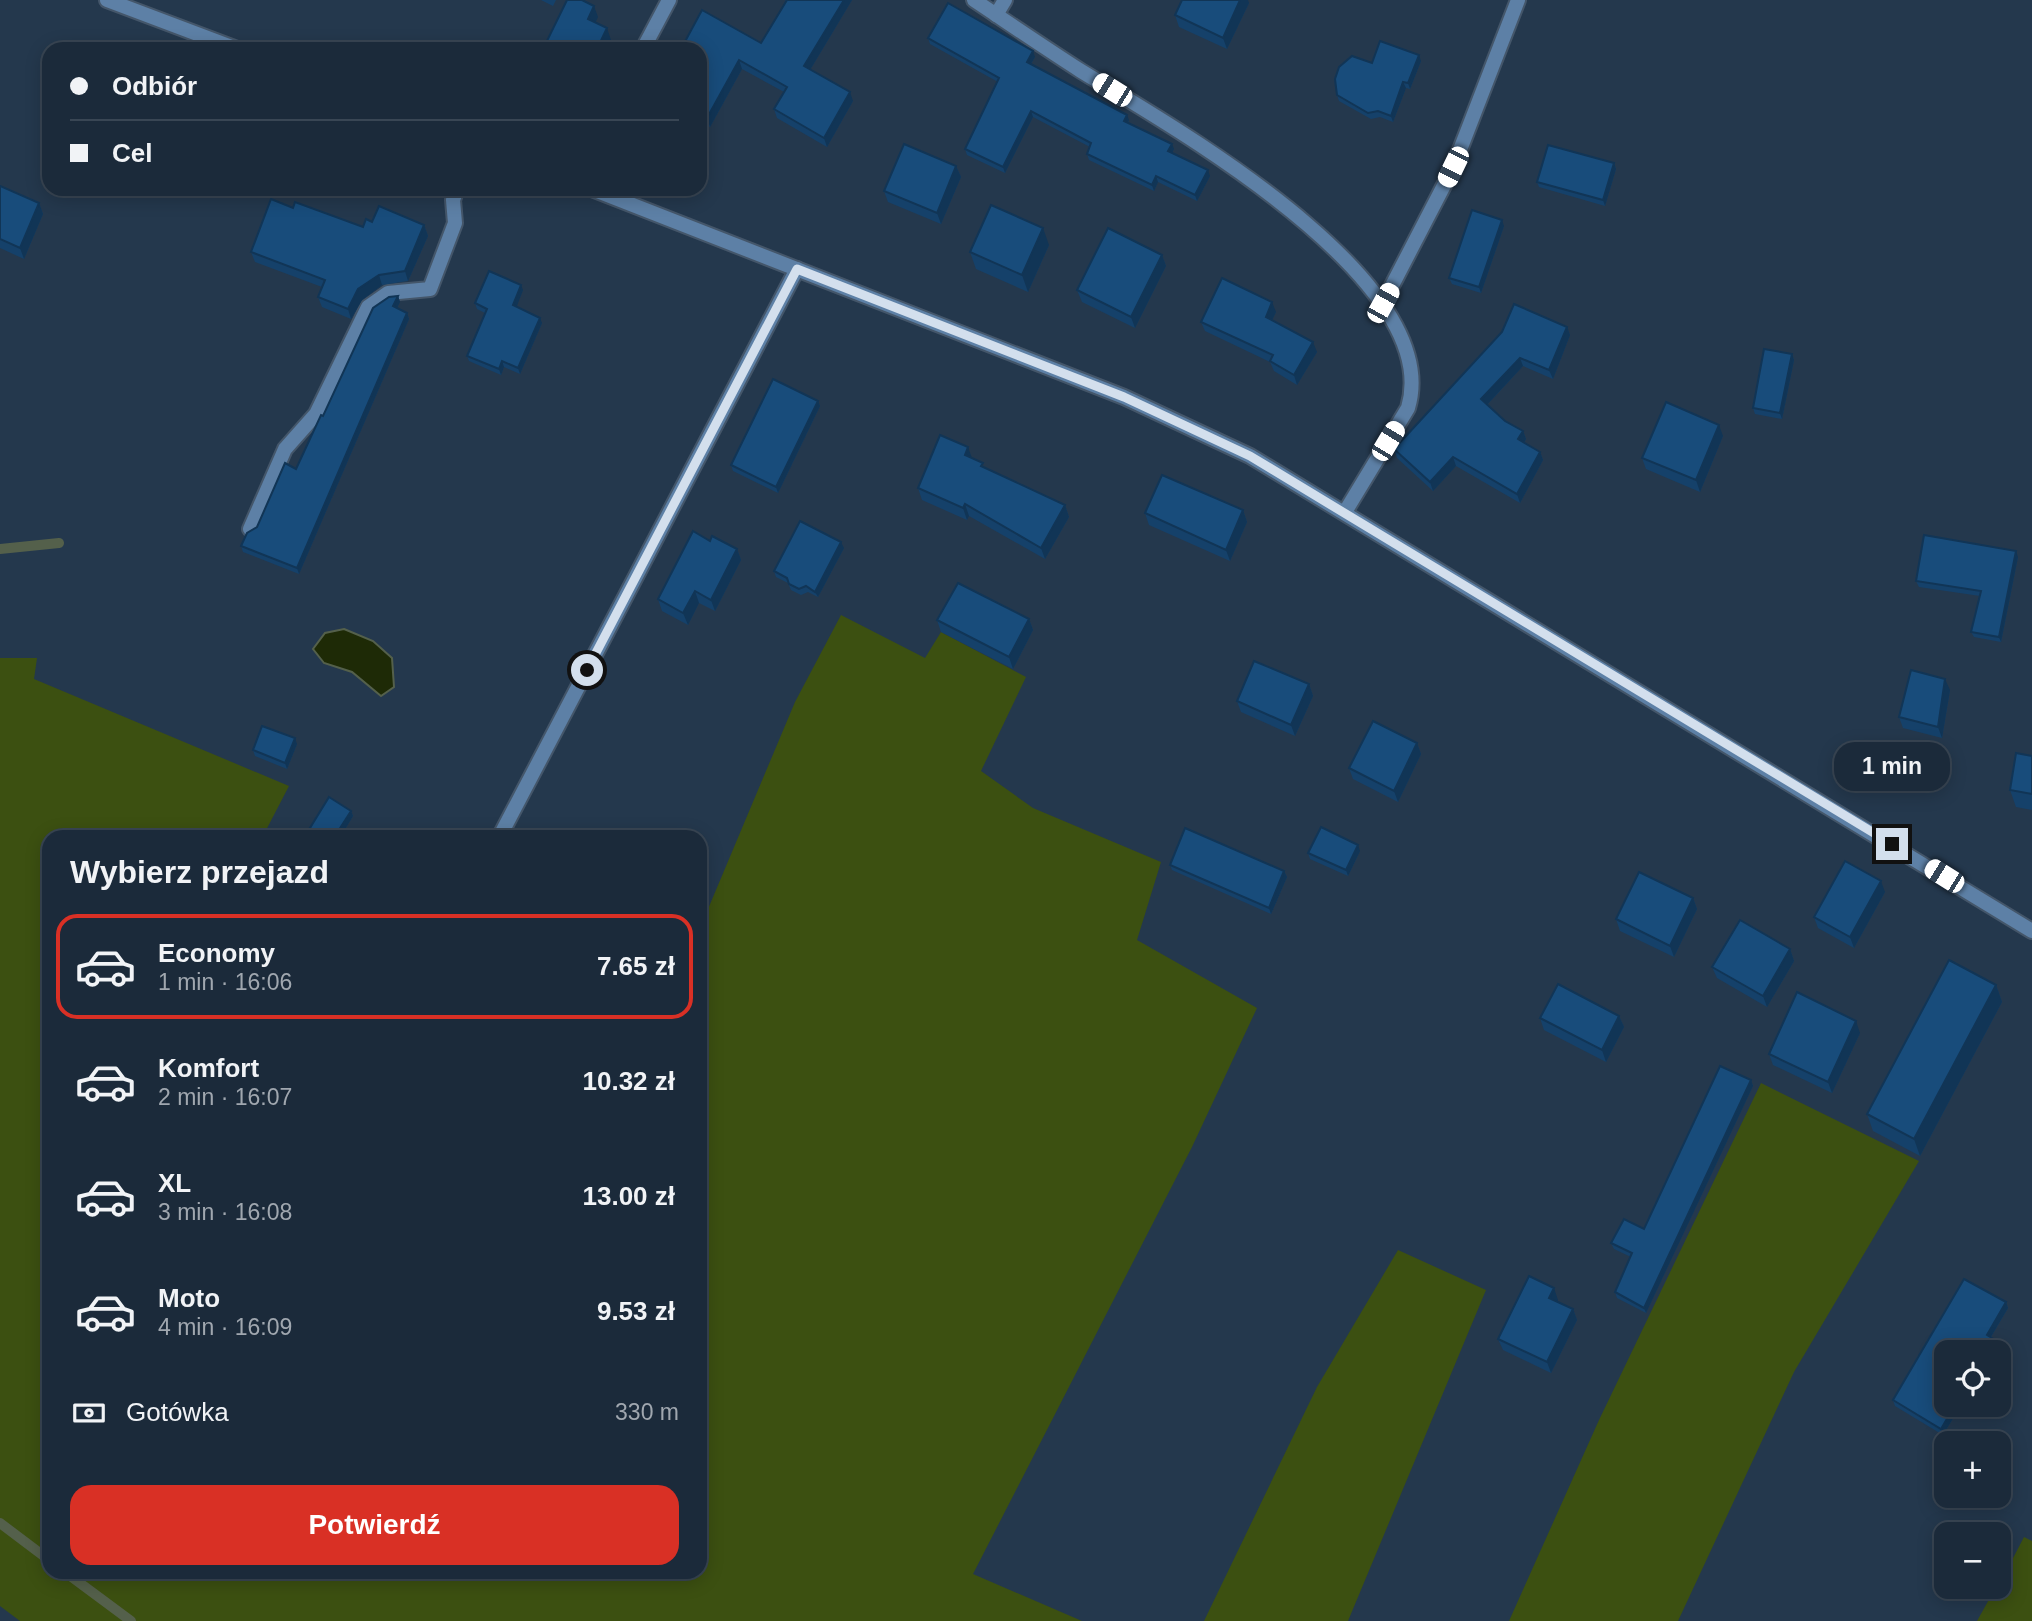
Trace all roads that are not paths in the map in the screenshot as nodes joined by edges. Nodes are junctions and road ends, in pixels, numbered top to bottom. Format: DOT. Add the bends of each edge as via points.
graph roads {
  1 [pos="107,0"];
  2 [pos="669,0"];
  3 [pos="974,0"];
  4 [pos="1005,0"];
  5 [pos="1518,0"];
  6 [pos="996,15"];
  7 [pos="218,42"];
  8 [pos="647,42"];
  9 [pos="454,196"];
  10 [pos="610,196"];
  11 [pos="797,269"];
  12 [pos="1383,303"];
  13 [pos="1345,512"];
  14 [pos="250,529"];
  15 [pos="503,830"];
  16 [pos="2032,931"];
  1 -- 7 [label="street"];
  2 -- 8 [label="street"];
  3 -- 6 [label="street"];
  4 -- 6 [label="street"];
  5 -- 12 [label="street" via="1453,167"];
  6 -- 12 [label="street" via="1250,178 1317,235"];
  9 -- 14 [label="street" via="455,223 430,289 388,293 368,307 316,414 285,449"];
  10 -- 11 [label="street"];
  11 -- 13 [label="street" via="1146,407 1250,456"];
  11 -- 15 [label="street"];
  12 -- 13 [label="street" via="1408,351 1411,396"];
  13 -- 16 [label="street"];
}
